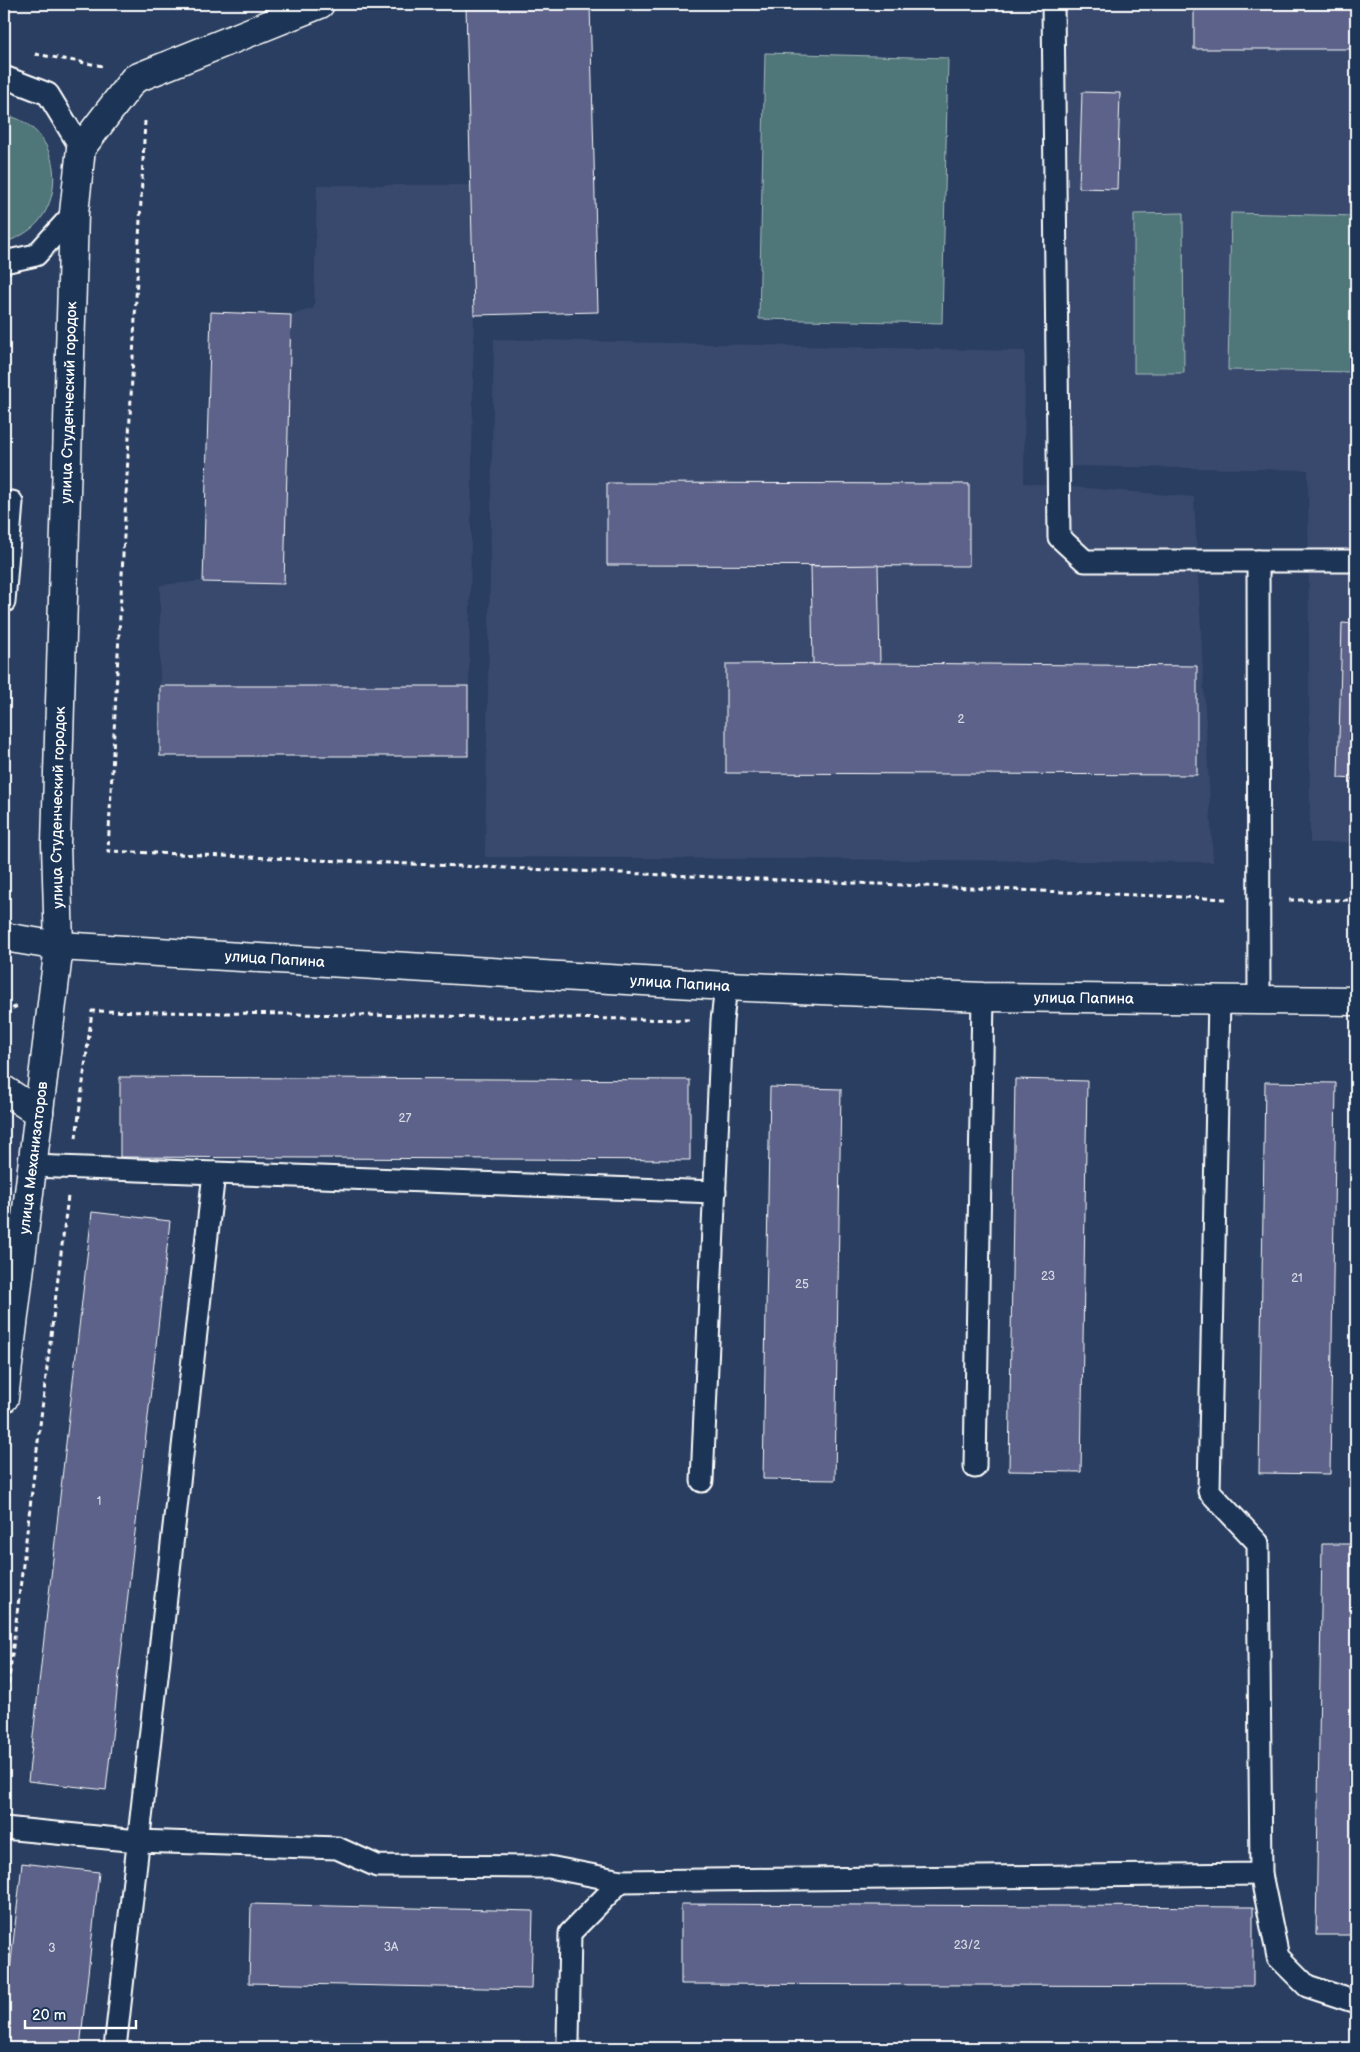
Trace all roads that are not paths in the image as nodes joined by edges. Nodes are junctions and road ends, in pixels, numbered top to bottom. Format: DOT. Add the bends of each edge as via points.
graph roads {
  1 [pos="320,4"];
  2 [pos="1053,4"];
  3 [pos="4,77"];
  4 [pos="81,148"];
  5 [pos="74,213"];
  6 [pos="4,262"];
  7 [pos="12,502"];
  8 [pos="1258,561"];
  9 [pos="1356,561"];
  10 [pos="4,602"];
  11 [pos="4,937"];
  12 [pos="59,946"];
  13 [pos="726,986"];
  14 [pos="983,997"];
  15 [pos="1219,1000"];
  16 [pos="1259,1000"];
  17 [pos="1356,1001"];
  18 [pos="4,1090"];
  19 [pos="39,1113"];
  20 [pos="32,1166"];
  21 [pos="214,1173"];
  22 [pos="715,1192"];
  23 [pos="4,1398"];
  24 [pos="974,1467"];
  25 [pos="702,1481"];
  26 [pos="4,1828"];
  27 [pos="138,1840"];
  28 [pos="1261,1874"];
  29 [pos="621,1881"];
  30 [pos="1356,2002"];
  31 [pos="568,2041"];
  32 [pos="115,2048"];
  1 -- 4 [label="street" via="134,79"];
  2 -- 8 [label="lane" via="1058,537 1085,561"];
  3 -- 4 [label="lane" via="48,94"];
  4 -- 5 [label="street, улица Студенческий городок"];
  5 -- 6 [label="lane" via="36,254"];
  5 -- 12 [label="street, улица Студенческий городок" via="56,844"];
  7 -- 10 [label="lane"];
  8 -- 9 [label="lane"];
  8 -- 16 [label="lane"];
  11 -- 12 [label="street, улица Папина"];
  12 -- 13 [label="street, улица Папина"];
  12 -- 19 [label="street, улица Механизаторов"];
  13 -- 14 [label="street, улица Папина"];
  13 -- 22 [label="lane"];
  14 -- 15 [label="street, улица Папина"];
  14 -- 24 [label="lane"];
  15 -- 16 [label="street, улица Папина"];
  15 -- 28 [label="lane" via="1209,1491 1258,1543"];
  16 -- 17 [label="street, улица Папина"];
  18 -- 19 [label="street"];
  19 -- 20 [label="street, улица Механизаторов"];
  20 -- 21 [label="lane"];
  20 -- 23 [label="street, улица Механизаторов"];
  21 -- 22 [label="lane"];
  21 -- 27 [label="lane"];
  22 -- 25 [label="lane"];
  26 -- 27 [label="lane"];
  27 -- 29 [label="lane" via="337,1848 377,1866 549,1866"];
  27 -- 32 [label="lane"];
  28 -- 29 [label="lane"];
  28 -- 30 [label="lane" via="1278,1957 1307,1986"];
  29 -- 31 [label="lane" via="570,1933"];
}
